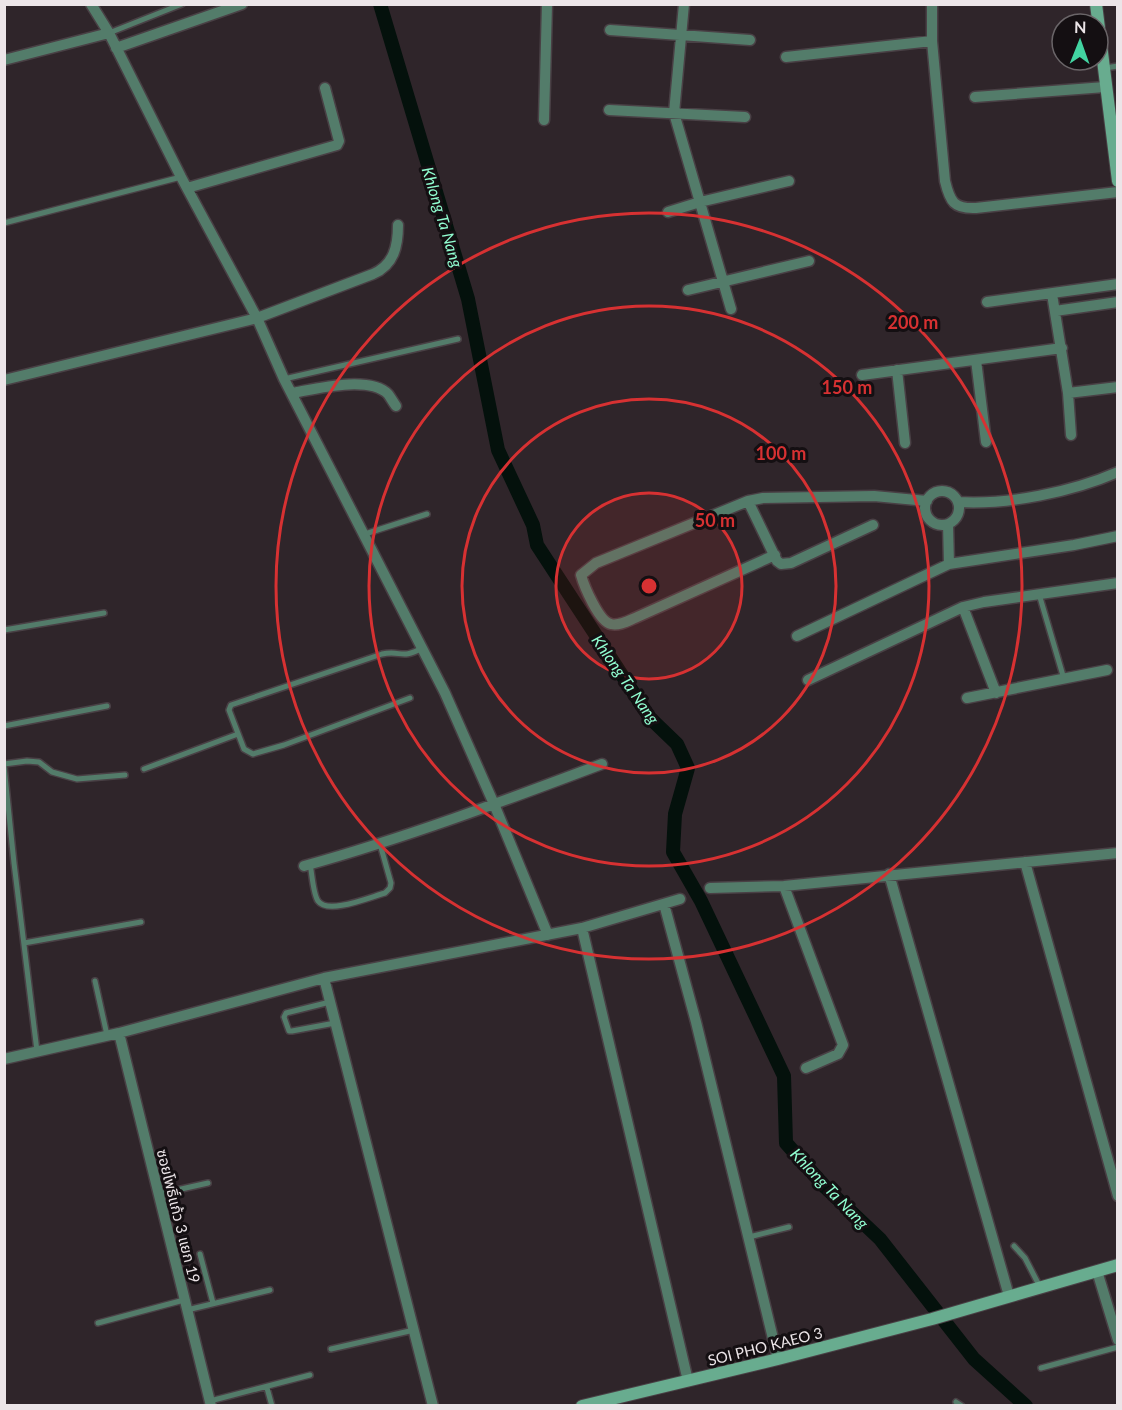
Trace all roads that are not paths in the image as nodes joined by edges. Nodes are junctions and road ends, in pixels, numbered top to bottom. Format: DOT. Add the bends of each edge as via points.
graph roads {
  1 [pos="91,4"];
  2 [pos="182,4"];
  3 [pos="242,4"];
  4 [pos="547,4"];
  5 [pos="684,4"];
  6 [pos="932,4"];
  7 [pos="610,30"];
  8 [pos="109,33"];
  9 [pos="681,35"];
  10 [pos="750,40"];
  11 [pos="932,41"];
  12 [pos="116,48"];
  13 [pos="786,57"];
  14 [pos="4,60"];
  15 [pos="1103,72"];
  16 [pos="1105,87"];
  17 [pos="325,88"];
  18 [pos="975,97"];
  19 [pos="609,110"];
  20 [pos="674,113"];
  21 [pos="745,117"];
  22 [pos="544,120"];
  23 [pos="181,177"];
  24 [pos="1118,181"];
  25 [pos="789,182"];
  26 [pos="187,188"];
  27 [pos="1118,192"];
  28 [pos="700,202"];
  29 [pos="668,212"];
  30 [pos="4,223"];
  31 [pos="398,225"];
  32 [pos="809,261"];
  33 [pos="723,281"];
  34 [pos="1118,284"];
  35 [pos="688,290"];
  36 [pos="1052,294"];
  37 [pos="987,302"];
  38 [pos="1118,302"];
  39 [pos="731,309"];
  40 [pos="1055,311"];
  41 [pos="257,318"];
  42 [pos="458,339"];
  43 [pos="1062,348"];
  44 [pos="976,360"];
  45 [pos="897,370"];
  46 [pos="862,375"];
  47 [pos="284,379"];
  48 [pos="4,380"];
  49 [pos="1118,387"];
  50 [pos="292,393"];
  51 [pos="1068,393"];
  52 [pos="396,406"];
  53 [pos="1071,435"];
  54 [pos="987,442"];
  55 [pos="905,443"];
  56 [pos="1118,472"];
  57 [pos="748,501"];
  58 [pos="927,501"];
  59 [pos="958,502"];
  60 [pos="427,514"];
  61 [pos="948,524"];
  62 [pos="873,525"];
  63 [pos="365,534"];
  64 [pos="1118,536"];
  65 [pos="775,555"];
  66 [pos="949,564"];
  67 [pos="1118,583"];
  68 [pos="1039,594"];
  69 [pos="963,607"];
  70 [pos="104,613"];
  71 [pos="4,630"];
  72 [pos="797,636"];
  73 [pos="422,648"];
  74 [pos="1107,670"];
  75 [pos="1064,679"];
  76 [pos="808,680"];
  77 [pos="996,693"];
  78 [pos="410,698"];
  79 [pos="967,698"];
  80 [pos="107,706"];
  81 [pos="4,726"];
  82 [pos="238,734"];
  83 [pos="602,764"];
  84 [pos="4,765"];
  85 [pos="144,769"];
  86 [pos="125,775"];
  87 [pos="494,804"];
  88 [pos="380,844"];
  89 [pos="1118,853"];
  90 [pos="1025,862"];
  91 [pos="307,865"];
  92 [pos="889,874"];
  93 [pos="784,886"];
  94 [pos="710,888"];
  95 [pos="680,899"];
  96 [pos="664,904"];
  97 [pos="141,922"];
  98 [pos="582,928"];
  99 [pos="548,935"];
  100 [pos="24,943"];
  101 [pos="324,978"];
  102 [pos="95,981"];
  103 [pos="330,1002"];
  104 [pos="335,1023"];
  105 [pos="119,1033"];
  106 [pos="107,1035"];
  107 [pos="37,1052"];
  108 [pos="4,1059"];
  109 [pos="806,1068"];
  110 [pos="208,1183"];
  111 [pos="159,1194"];
  112 [pos="1118,1196"];
  113 [pos="789,1227"];
  114 [pos="747,1237"];
  115 [pos="1014,1246"];
  116 [pos="200,1254"];
  117 [pos="1118,1265"];
  118 [pos="1097,1271"];
  119 [pos="1040,1287"];
  120 [pos="270,1290"];
  121 [pos="1009,1296"];
  122 [pos="213,1303"];
  123 [pos="186,1305"];
  124 [pos="98,1323"];
  125 [pos="414,1330"];
  126 [pos="1118,1340"];
  127 [pos="1118,1347"];
  128 [pos="331,1349"];
  129 [pos="778,1359"];
  130 [pos="1041,1368"];
  131 [pos="310,1375"];
  132 [pos="688,1381"];
  133 [pos="267,1388"];
  134 [pos="210,1403"];
  135 [pos="272,1406"];
  136 [pos="433,1406"];
  137 [pos="582,1406"];
  1 -- 8 [label="street"];
  2 -- 8 [label="lane"];
  3 -- 12 [label="street"];
  4 -- 22 [label="street"];
  5 -- 9 [label="street"];
  6 -- 11 [label="street"];
  7 -- 9 [label="street"];
  8 -- 12 [label="street"];
  8 -- 14 [label="street"];
  9 -- 10 [label="street"];
  9 -- 20 [label="street"];
  11 -- 13 [label="street"];
  11 -- 27 [label="street" via="945,181 953,202 962,208 976,208"];
  12 -- 23 [label="street"];
  15 -- 16 [label="street"];
  16 -- 18 [label="street"];
  16 -- 24 [label="street"];
  17 -- 26 [label="street" via="337,129 336,145"];
  19 -- 20 [label="street"];
  20 -- 21 [label="street"];
  20 -- 28 [label="street"];
  23 -- 26 [label="street"];
  23 -- 30 [label="lane"];
  25 -- 28 [label="street"];
  26 -- 41 [label="street"];
  28 -- 29 [label="street"];
  28 -- 33 [label="street"];
  31 -- 41 [label="street" via="392,260 384,269"];
  32 -- 33 [label="street"];
  33 -- 35 [label="street"];
  33 -- 39 [label="street"];
  34 -- 36 [label="street"];
  36 -- 37 [label="street"];
  36 -- 40 [label="street"];
  38 -- 40 [label="street"];
  40 -- 43 [label="street"];
  41 -- 47 [label="street"];
  41 -- 48 [label="street"];
  42 -- 47 [label="lane"];
  43 -- 44 [label="street"];
  43 -- 51 [label="street"];
  44 -- 45 [label="street"];
  44 -- 54 [label="street"];
  45 -- 46 [label="street"];
  45 -- 55 [label="street"];
  47 -- 50 [label="street"];
  49 -- 51 [label="street"];
  50 -- 52 [label="street" via="340,385 376,387 387,393"];
  50 -- 63 [label="street"];
  51 -- 53 [label="street"];
  56 -- 59 [label="street" via="1089,485 1009,500"];
  57 -- 58 [label="street" via="874,496"];
  57 -- 65 [label="street"];
  57 -- 65 [label="street" via="596,563 581,574 599,615 613,625 635,618"];
  58 -- 59 [label="street" via="943,491 955,496"];
  58 -- 61 [label="street" via="930,519"];
  59 -- 61 [label="street" via="958,515"];
  60 -- 63 [label="lane"];
  61 -- 66 [label="street"];
  62 -- 65 [label="street" via="791,563 781,564"];
  63 -- 73 [label="street"];
  64 -- 66 [label="street"];
  66 -- 72 [label="street"];
  67 -- 68 [label="street"];
  68 -- 69 [label="street"];
  68 -- 75 [label="lane"];
  69 -- 76 [label="street"];
  69 -- 77 [label="street"];
  70 -- 71 [label="lane"];
  73 -- 82 [label="lane" via="410,655 382,654 231,705 229,710"];
  73 -- 87 [label="street"];
  74 -- 75 [label="street"];
  75 -- 77 [label="street"];
  77 -- 79 [label="street"];
  78 -- 82 [label="lane" via="253,754 244,749"];
  80 -- 81 [label="lane"];
  82 -- 85 [label="lane"];
  83 -- 87 [label="street"];
  84 -- 86 [label="lane" via="39,762 52,772 77,778"];
  84 -- 100 [label="lane"];
  87 -- 88 [label="street"];
  87 -- 99 [label="street"];
  88 -- 91 [label="street"];
  88 -- 91 [label="lane" via="390,888 385,893 337,907 325,907 318,901"];
  89 -- 90 [label="street"];
  90 -- 92 [label="street"];
  90 -- 112 [label="street"];
  92 -- 93 [label="street"];
  92 -- 121 [label="street"];
  93 -- 94 [label="street"];
  93 -- 109 [label="street" via="843,1045 837,1054"];
  95 -- 96 [label="street"];
  96 -- 98 [label="street"];
  96 -- 114 [label="street"];
  97 -- 100 [label="lane"];
  98 -- 99 [label="street"];
  98 -- 132 [label="street"];
  99 -- 101 [label="street"];
  100 -- 107 [label="lane"];
  101 -- 103 [label="street"];
  101 -- 105 [label="street"];
  102 -- 106 [label="lane"];
  103 -- 104 [label="street"];
  103 -- 104 [label="lane" via="286,1013 285,1022 289,1031"];
  104 -- 125 [label="street"];
  105 -- 106 [label="street"];
  105 -- 111 [label="street, ซอยโพธิ์แก้ว 3 แยก 19"];
  106 -- 107 [label="street"];
  107 -- 108 [label="street"];
  110 -- 111 [label="lane"];
  111 -- 123 [label="street, ซอยโพธิ์แก้ว 3 แยก 19"];
  113 -- 114 [label="lane"];
  114 -- 129 [label="street"];
  115 -- 119 [label="lane"];
  116 -- 122 [label="lane"];
  117 -- 118 [label="street, SOI PHO KAEO 3"];
  118 -- 119 [label="street, SOI PHO KAEO 3"];
  118 -- 126 [label="street"];
  119 -- 121 [label="street, SOI PHO KAEO 3"];
  120 -- 122 [label="lane"];
  121 -- 129 [label="street, SOI PHO KAEO 3"];
  122 -- 123 [label="lane"];
  123 -- 124 [label="lane"];
  123 -- 134 [label="street, ซอยโพธิ์แก้ว 3 แยก 19"];
  125 -- 128 [label="lane"];
  125 -- 136 [label="street"];
  127 -- 130 [label="lane"];
  129 -- 132 [label="street, SOI PHO KAEO 3"];
  131 -- 133 [label="lane"];
  132 -- 137 [label="street, SOI PHO KAEO 3"];
  133 -- 134 [label="lane"];
  133 -- 135 [label="lane"];
}
